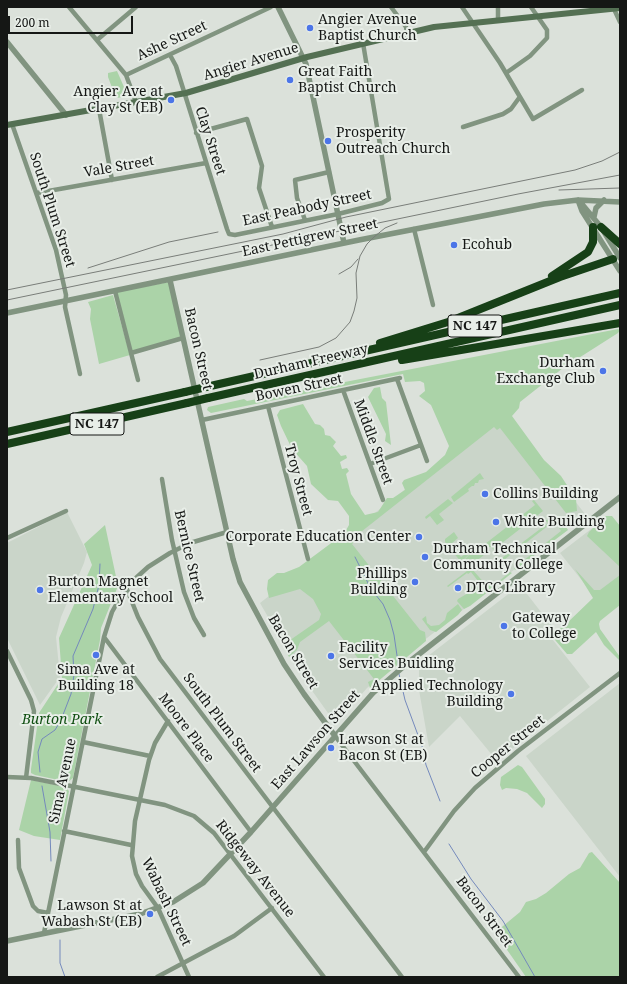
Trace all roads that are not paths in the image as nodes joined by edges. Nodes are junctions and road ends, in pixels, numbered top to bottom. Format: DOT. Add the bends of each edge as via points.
graph roads {
  1 [pos="69,7"];
  2 [pos="136,7"];
  3 [pos="272,7"];
  4 [pos="278,7"];
  5 [pos="391,7"];
  6 [pos="462,7"];
  7 [pos="498,7"];
  8 [pos="531,7"];
  9 [pos="617,8"];
  10 [pos="537,16"];
  11 [pos="498,20"];
  12 [pos="472,22"];
  13 [pos="620,22"];
  14 [pos="407,33"];
  15 [pos="97,40"];
  16 [pos="7,42"];
  17 [pos="363,43"];
  18 [pos="170,54"];
  19 [pos="304,58"];
  20 [pos="506,74"];
  21 [pos="126,75"];
  22 [pos="582,90"];
  23 [pos="184,94"];
  24 [pos="519,98"];
  25 [pos="136,102"];
  26 [pos="99,109"];
  27 [pos="66,115"];
  28 [pos="10,125"];
  29 [pos="463,127"];
  30 [pos="196,133"];
  31 [pos="206,163"];
  32 [pos="329,172"];
  33 [pos="112,180"];
  34 [pos="37,193"];
  35 [pos="578,200"];
  36 [pos="604,200"];
  37 [pos="620,202"];
  38 [pos="338,214"];
  39 [pos="594,217"];
  40 [pos="305,220"];
  41 [pos="272,227"];
  42 [pos="597,227"];
  43 [pos="414,229"];
  44 [pos="229,234"];
  45 [pos="344,243"];
  46 [pos="620,244"];
  47 [pos="618,259"];
  48 [pos="620,271"];
  49 [pos="170,280"];
  50 [pos="115,291"];
  51 [pos="620,293"];
  52 [pos="507,298"];
  53 [pos="66,302"];
  54 [pos="433,305"];
  55 [pos="620,305"];
  56 [pos="7,314"];
  57 [pos="620,323"];
  58 [pos="183,338"];
  59 [pos="131,353"];
  60 [pos="329,359"];
  61 [pos="320,373"];
  62 [pos="80,374"];
  63 [pos="138,380"];
  64 [pos="342,390"];
  65 [pos="268,406"];
  66 [pos="202,420"];
  67 [pos="7,432"];
  68 [pos="7,444"];
  69 [pos="421,445"];
  70 [pos="427,461"];
  71 [pos="370,464"];
  72 [pos="162,480"];
  73 [pos="620,497"];
  74 [pos="383,500"];
  75 [pos="66,511"];
  76 [pos="227,532"];
  77 [pos="7,538"];
  78 [pos="174,551"];
  79 [pos="308,559"];
  80 [pos="126,587"];
  81 [pos="204,635"];
  82 [pos="104,637"];
  83 [pos="7,651"];
  84 [pos="620,673"];
  85 [pos="168,721"];
  86 [pos="335,736"];
  87 [pos="83,742"];
  88 [pos="150,756"];
  89 [pos="7,777"];
  90 [pos="26,778"];
  91 [pos="73,787"];
  92 [pos="139,800"];
  93 [pos="273,807"];
  94 [pos="64,831"];
  95 [pos="251,832"];
  96 [pos="18,840"];
  97 [pos="132,844"];
  98 [pos="424,852"];
  99 [pos="231,854"];
  100 [pos="158,908"];
  101 [pos="272,908"];
  102 [pos="48,913"];
  103 [pos="44,933"];
  104 [pos="7,941"];
  105 [pos="183,964"];
  106 [pos="157,977"];
  107 [pos="189,977"];
  108 [pos="324,977"];
  109 [pos="402,977"];
  110 [pos="519,977"];
  1 -- 15 [label="street"];
  2 -- 15 [label="street"];
  3 -- 18 [label="street, Ashe Street"];
  4 -- 19 [label="street"];
  5 -- 14 [label="street"];
  6 -- 12 [label="street"];
  7 -- 11 [label="street"];
  8 -- 10 [label="street"];
  9 -- 10 [label="main road, Angier Avenue"];
  9 -- 13 [label="street"];
  10 -- 11 [label="main road, Angier Avenue"];
  10 -- 20 [label="street" via="547,30 548,36 544,44"];
  11 -- 12 [label="main road, Angier Avenue"];
  12 -- 14 [label="main road, Angier Avenue"];
  12 -- 20 [label="street"];
  14 -- 17 [label="main road, Angier Avenue"];
  15 -- 21 [label="street"];
  16 -- 27 [label="street"];
  17 -- 19 [label="main road, Angier Avenue"];
  17 -- 38 [label="street, East Peabody Street" via="389,199"];
  18 -- 21 [label="street, Ashe Street"];
  18 -- 23 [label="street, Clay Street"];
  19 -- 23 [label="main road, Angier Avenue"];
  19 -- 32 [label="street"];
  20 -- 24 [label="street"];
  21 -- 25 [label="street"];
  22 -- 24 [label="street" via="533,118"];
  23 -- 25 [label="main road, Angier Avenue"];
  23 -- 30 [label="street, Clay Street"];
  24 -- 29 [label="street" via="511,109 503,114"];
  25 -- 26 [label="main road, Angier Avenue"];
  26 -- 27 [label="main road, Angier Avenue"];
  26 -- 33 [label="street"];
  27 -- 28 [label="main road, Angier Avenue"];
  28 -- 34 [label="street, South Plum Street"];
  30 -- 31 [label="street, Clay Street"];
  30 -- 41 [label="street" via="247,119 262,166 259,188"];
  31 -- 33 [label="street, Vale Street"];
  31 -- 44 [label="street, Clay Street"];
  32 -- 38 [label="street"];
  32 -- 40 [label="street" via="295,180"];
  33 -- 34 [label="street, Vale Street"];
  34 -- 53 [label="street, South Plum Street" via="56,250"];
  35 -- 36 [label="street, East Pettigrew Street"];
  35 -- 39 [label="street"];
  35 -- 42 [label="street"];
  35 -- 43 [label="street, East Pettigrew Street"];
  36 -- 37 [label="street, East Pettigrew Street"];
  36 -- 39 [label="street" via="596,208"];
  38 -- 40 [label="street, East Peabody Street"];
  38 -- 45 [label="street"];
  39 -- 42 [label="street"];
  40 -- 41 [label="street, East Peabody Street"];
  41 -- 44 [label="street, East Peabody Street"];
  42 -- 46 [label="highway"];
  42 -- 47 [label="street"];
  42 -- 52 [label="highway" via="593,242 585,255"];
  43 -- 45 [label="street, East Pettigrew Street"];
  43 -- 54 [label="street"];
  45 -- 49 [label="street, East Pettigrew Street"];
  47 -- 48 [label="street"];
  47 -- 52 [label="highway" via="571,273"];
  49 -- 50 [label="street, East Pettigrew Street"];
  49 -- 58 [label="street, Bacon Street"];
  50 -- 53 [label="street, East Pettigrew Street"];
  50 -- 59 [label="street"];
  51 -- 60 [label="highway, Durham Freeway / NC 147"];
  52 -- 60 [label="highway" via="436,326"];
  53 -- 56 [label="street, East Pettigrew Street"];
  53 -- 62 [label="street, South Plum Street"];
  55 -- 61 [label="highway, Durham Freeway / NC 147"];
  57 -- 61 [label="highway"];
  58 -- 59 [label="street"];
  58 -- 66 [label="street, Bacon Street"];
  59 -- 63 [label="street"];
  60 -- 67 [label="highway, Durham Freeway / NC 147, bridge"];
  61 -- 68 [label="highway, Durham Freeway / NC 147, bridge"];
  64 -- 65 [label="street, Bowen Street"];
  64 -- 69 [label="street, Bowen Street" via="399,379"];
  64 -- 71 [label="street, Middle Street"];
  65 -- 66 [label="street, Bowen Street"];
  65 -- 79 [label="street, Troy Street"];
  66 -- 76 [label="street, Bacon Street"];
  69 -- 70 [label="street"];
  69 -- 71 [label="street"];
  71 -- 74 [label="street, Middle Street"];
  72 -- 78 [label="street, Bernice Street"];
  73 -- 86 [label="street, East Lawson Street" via="394,674 373,693"];
  75 -- 77 [label="street"];
  76 -- 78 [label="street, Sima Avenue"];
  76 -- 86 [label="street, Bacon Street" via="236,568 249,600 304,694"];
  78 -- 80 [label="street, Sima Avenue" via="148,567"];
  78 -- 81 [label="street, Bernice Street" via="187,600"];
  80 -- 82 [label="street, Sima Avenue" via="112,612"];
  80 -- 93 [label="street, South Plum Street" via="154,650"];
  82 -- 85 [label="street, Moore Place"];
  82 -- 87 [label="street, Sima Avenue"];
  83 -- 90 [label="street" via="34,711"];
  84 -- 98 [label="street, Cooper Street" via="480,784 454,811"];
  85 -- 88 [label="street, Wabash Street"];
  85 -- 95 [label="street, Moore Place"];
  86 -- 93 [label="street, East Lawson Street"];
  86 -- 98 [label="street, Bacon Street"];
  87 -- 88 [label="street"];
  87 -- 91 [label="street, Sima Avenue"];
  88 -- 92 [label="street, Wabash Street"];
  89 -- 90 [label="street, Ridgeway Avenue"];
  90 -- 91 [label="street, Ridgeway Avenue"];
  91 -- 92 [label="street, Ridgeway Avenue"];
  91 -- 94 [label="street, Sima Avenue"];
  92 -- 97 [label="street, Wabash Street"];
  92 -- 99 [label="street, Ridgeway Avenue" via="165,805 194,816 214,832"];
  93 -- 95 [label="street, East Lawson Street"];
  93 -- 109 [label="street, South Plum Street"];
  94 -- 97 [label="street"];
  94 -- 102 [label="street, Sima Avenue"];
  95 -- 99 [label="street, East Lawson Street"];
  96 -- 102 [label="street" via="19,868 33,906 36,910"];
  97 -- 100 [label="street, Wabash Street" via="136,874"];
  98 -- 110 [label="street, Bacon Street"];
  99 -- 100 [label="street, East Lawson Street" via="202,883"];
  99 -- 101 [label="street, Ridgeway Avenue"];
  100 -- 103 [label="street, East Lawson Street" via="140,914"];
  100 -- 105 [label="street, Wabash Street"];
  101 -- 105 [label="street" via="234,936"];
  101 -- 108 [label="street, Ridgeway Avenue"];
  102 -- 103 [label="street, Sima Avenue"];
  103 -- 104 [label="street, East Lawson Street"];
  105 -- 106 [label="street"];
  105 -- 107 [label="street, Wabash Street"];
}
